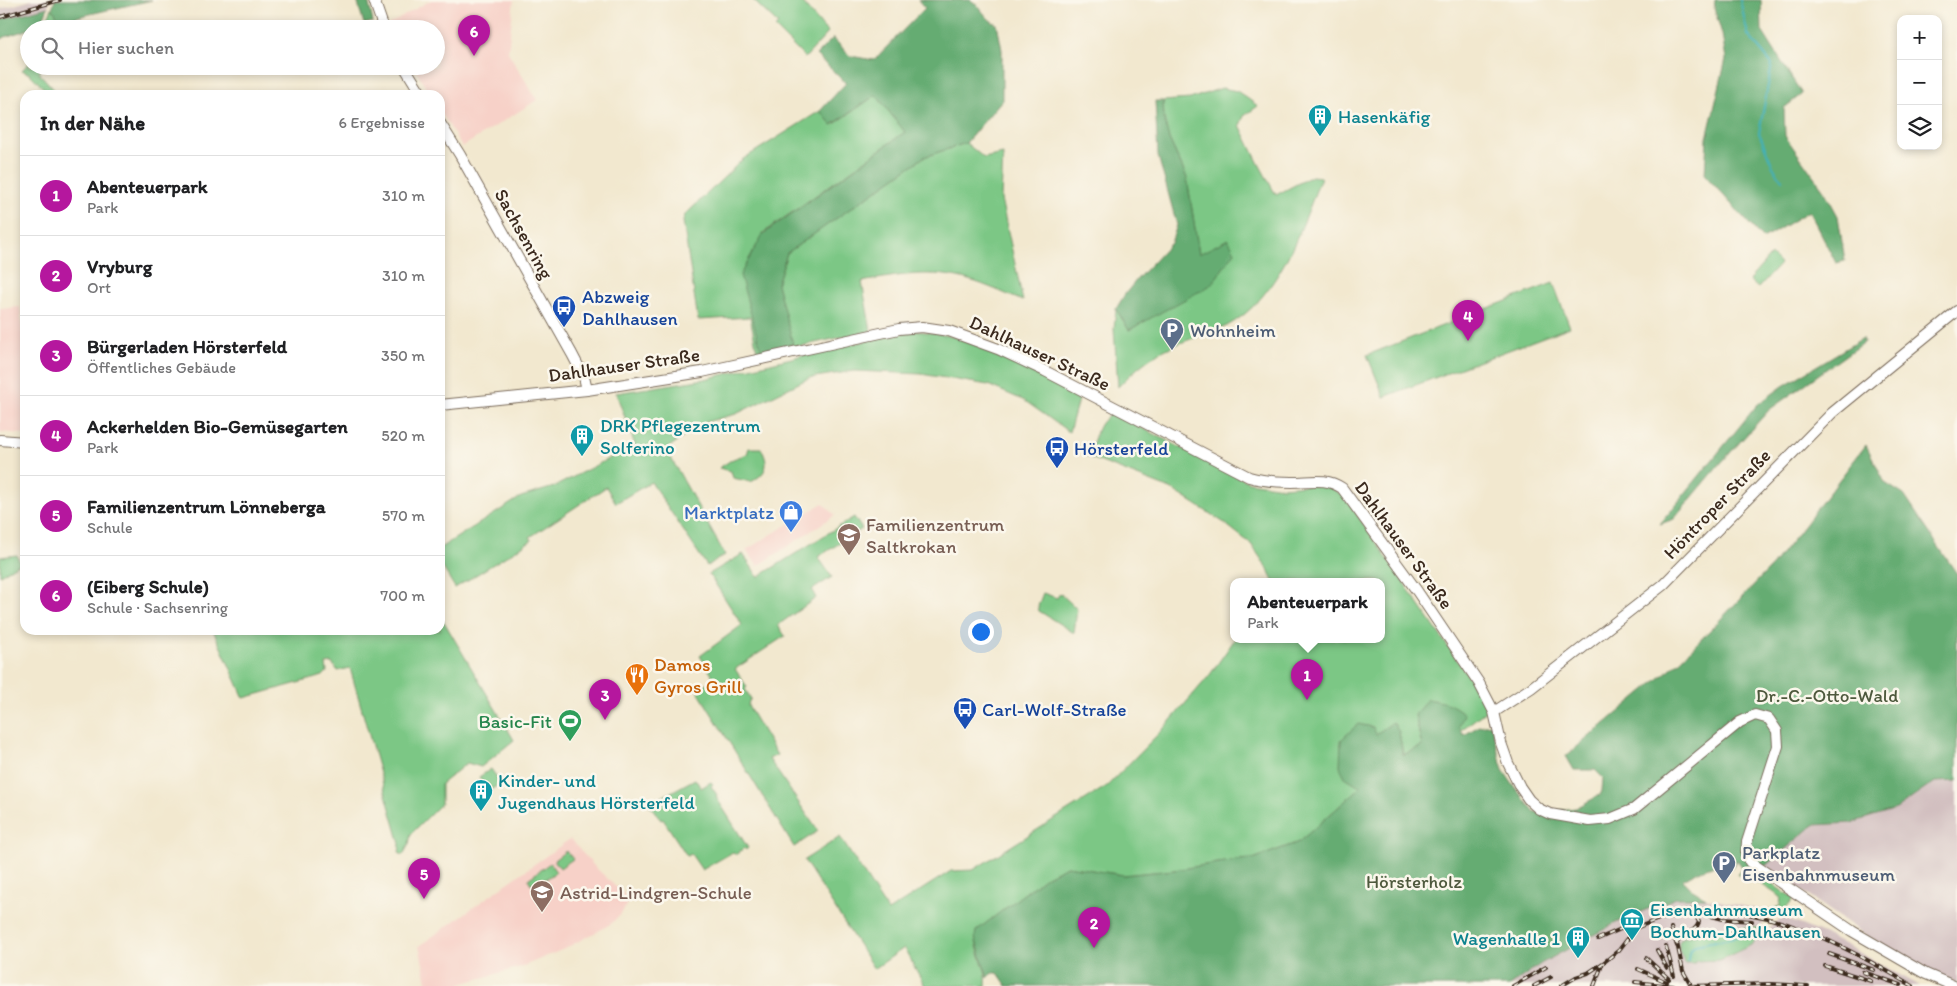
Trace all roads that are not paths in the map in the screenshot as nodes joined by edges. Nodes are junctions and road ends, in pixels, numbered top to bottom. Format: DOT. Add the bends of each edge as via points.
graph roads {
  1 [pos="374,0"];
  2 [pos="381,20"];
  3 [pos="410,75"];
  4 [pos="419,90"];
  5 [pos="445,131"];
  6 [pos="1957,311"];
  7 [pos="588,390"];
  8 [pos="445,404"];
  9 [pos="0,440"];
  10 [pos="20,442"];
  11 [pos="1494,712"];
  12 [pos="1954,986"];
  1 -- 2 [label="street"];
  3 -- 4 [label="street"];
  5 -- 7 [label="street, Sachsenring" via="572,354"];
  6 -- 11 [label="street, Höntroper Straße" via="1832,413 1663,584 1531,688"];
  7 -- 8 [label="street, Dahlhauser Straße"];
  7 -- 11 [label="street, Dahlhauser Straße" via="702,372 899,329 930,328 964,336 1045,371 1243,475 1272,481 1327,480 1342,488 1459,652"];
  9 -- 10 [label="street"];
  11 -- 12 [label="street, Dahlhauser Straße" via="1504,754 1533,805 1544,812 1590,821 1610,819 1634,809 1745,719 1760,715 1770,719 1777,731 1778,746 1747,842 1747,858 1757,868 1852,931 1919,970"];
}
